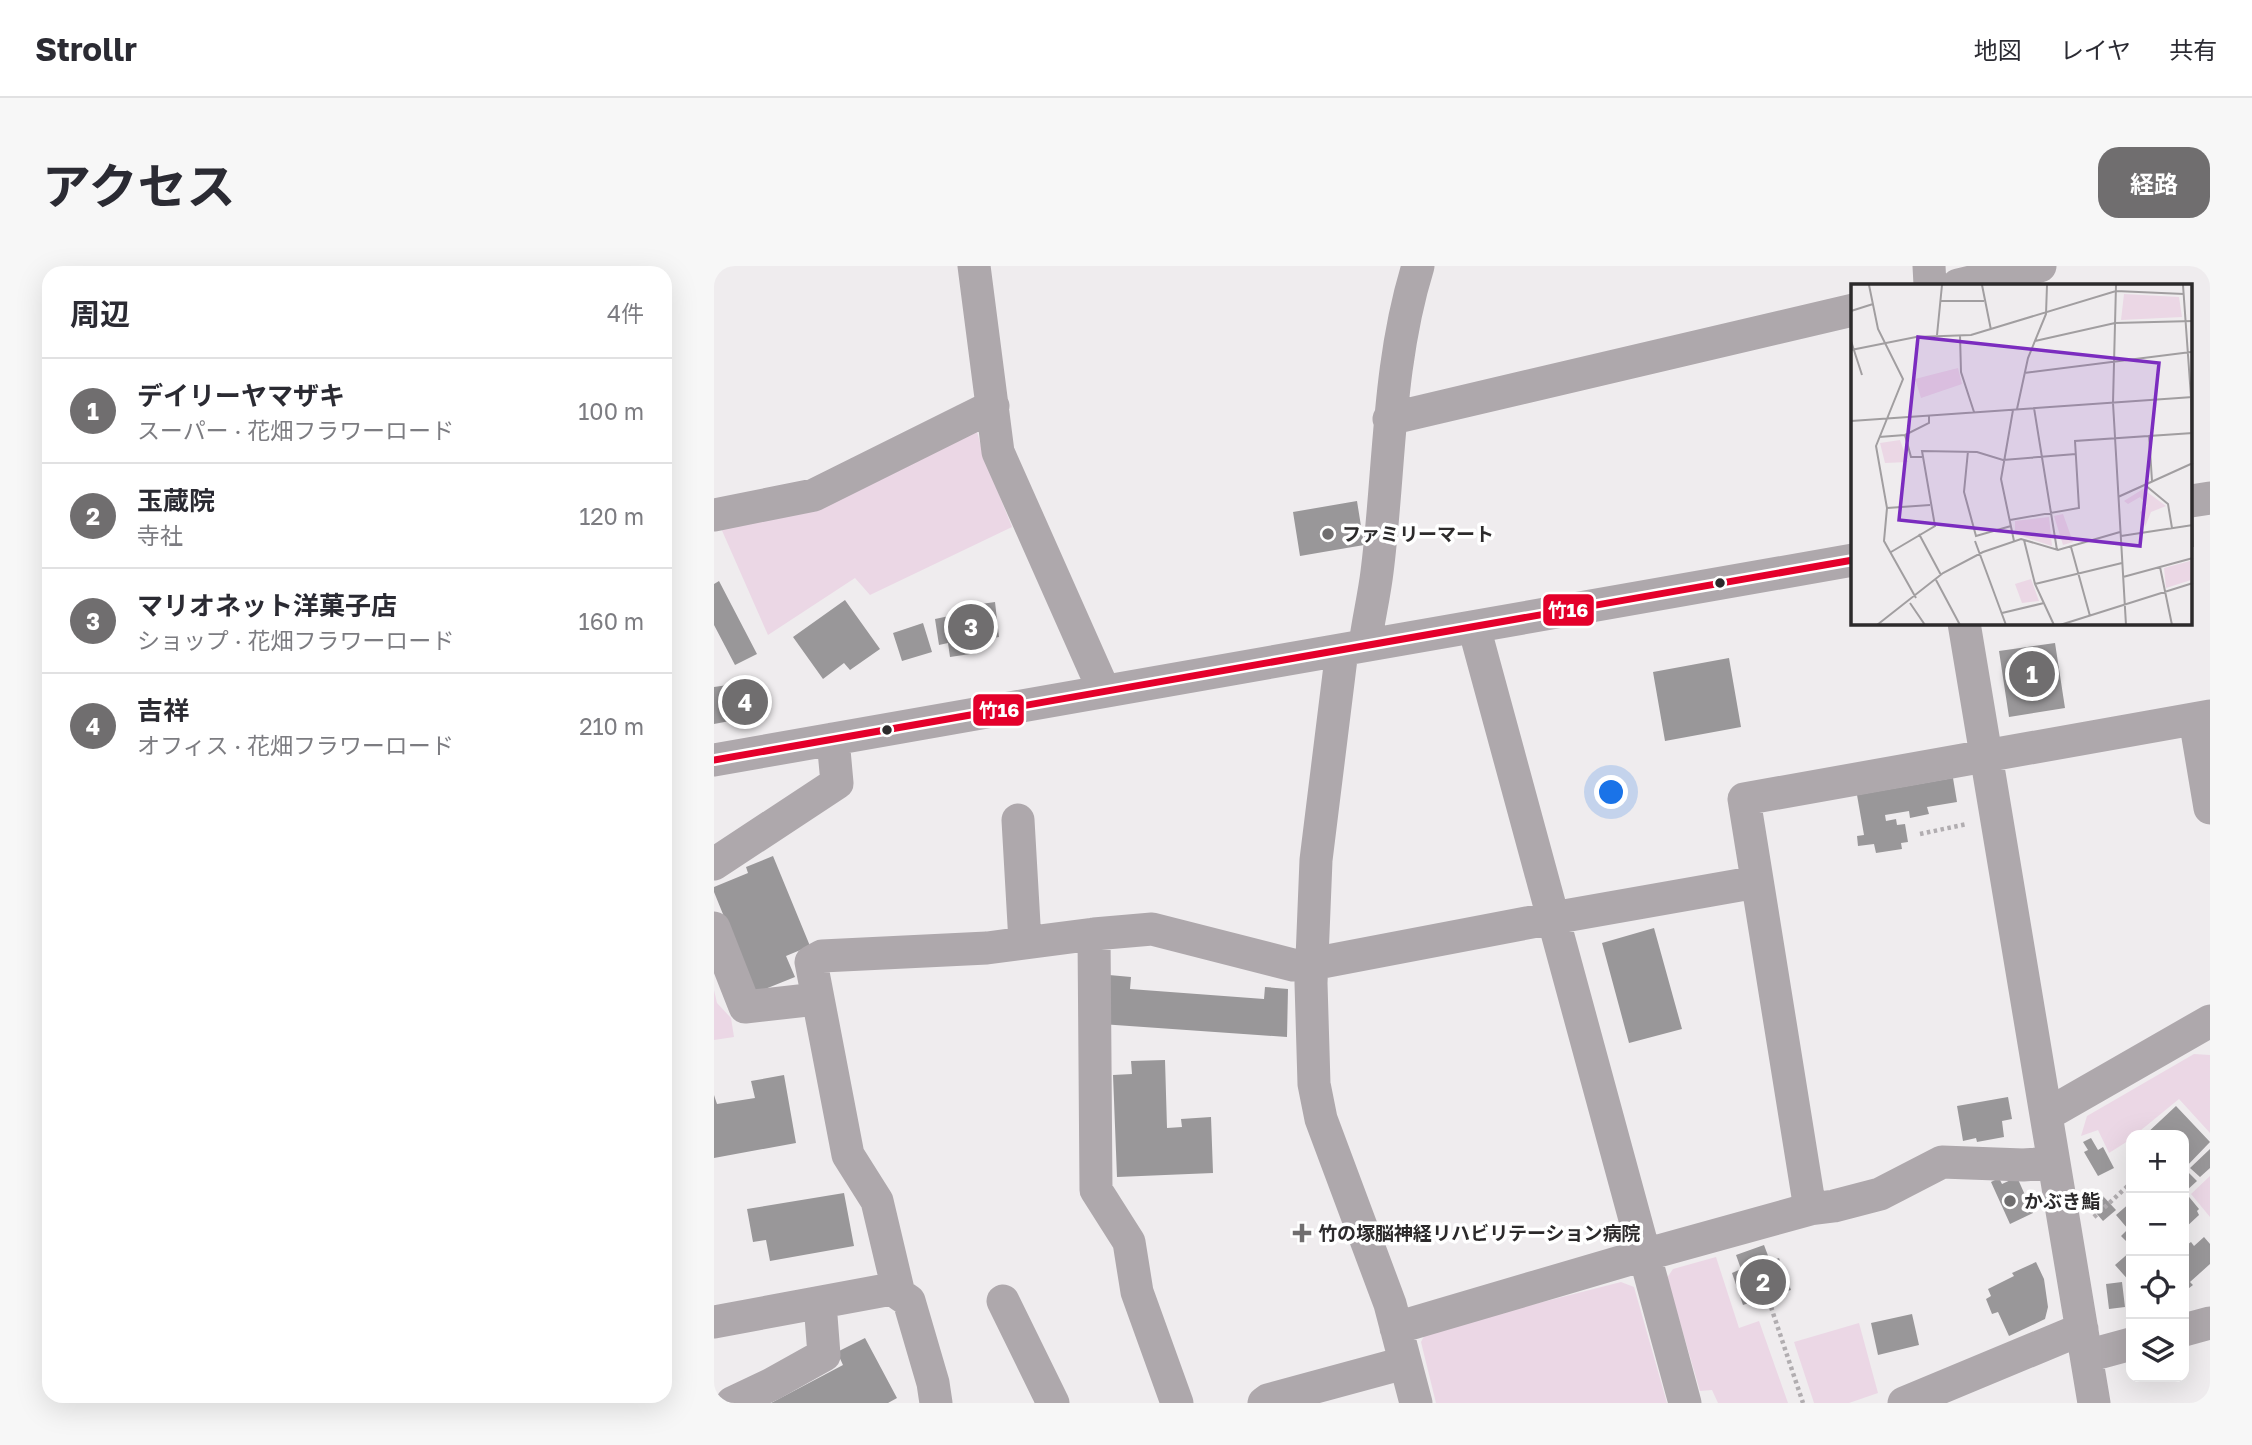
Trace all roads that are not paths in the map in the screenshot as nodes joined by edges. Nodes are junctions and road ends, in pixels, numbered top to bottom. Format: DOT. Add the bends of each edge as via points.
graph roads {
  1 [pos="974,266"];
  2 [pos="1418,266"];
  3 [pos="1928,266"];
  4 [pos="2040,266"];
  5 [pos="1930,284"];
  6 [pos="1962,284"];
  7 [pos="1851,310"];
  8 [pos="993,406"];
  9 [pos="1389,419"];
  10 [pos="2210,498"];
  11 [pos="2192,501"];
  12 [pos="714,515"];
  13 [pos="1851,560"];
  14 [pos="1964,625"];
  15 [pos="1474,626"];
  16 [pos="1354,648"];
  17 [pos="1104,691"];
  18 [pos="2202,717"];
  19 [pos="833,738"];
  20 [pos="1985,756"];
  21 [pos="714,760"];
  22 [pos="2210,808"];
  23 [pos="1017,820"];
  24 [pos="714,864"];
  25 [pos="1757,882"];
  26 [pos="1553,918"];
  27 [pos="714,928"];
  28 [pos="1094,934"];
  29 [pos="1025,942"];
  30 [pos="1311,964"];
  31 [pos="817,999"];
  32 [pos="2207,1027"];
  33 [pos="2046,1115"];
  34 [pos="2053,1163"];
  35 [pos="1810,1209"];
  36 [pos="1643,1255"];
  37 [pos="897,1288"];
  38 [pos="1003,1301"];
  39 [pos="820,1303"];
  40 [pos="714,1322"];
  41 [pos="2210,1323"];
  42 [pos="1396,1328"];
  43 [pos="2189,1329"];
  44 [pos="2084,1342"];
  45 [pos="2126,1344"];
  46 [pos="1404,1363"];
  47 [pos="732,1403"];
  48 [pos="936,1403"];
  49 [pos="1053,1403"];
  50 [pos="1177,1403"];
  51 [pos="1265,1403"];
  52 [pos="1416,1403"];
  53 [pos="1685,1403"];
  54 [pos="1904,1403"];
  55 [pos="2094,1403"];
  1 -- 8 [label="street"];
  2 -- 9 [label="street" via="1403,323"];
  3 -- 5 [label="street"];
  4 -- 6 [label="street"];
  7 -- 9 [label="street"];
  8 -- 12 [label="street" via="814,495"];
  8 -- 17 [label="street" via="998,452"];
  9 -- 16 [label="street" via="1377,573"];
  10 -- 11 [label="street"];
  13 -- 15 [label="street"];
  14 -- 20 [label="street"];
  15 -- 16 [label="street"];
  15 -- 26 [label="street"];
  16 -- 17 [label="street"];
  16 -- 30 [label="street" via="1315,860"];
  17 -- 19 [label="street"];
  18 -- 20 [label="street"];
  18 -- 22 [label="street"];
  19 -- 21 [label="street"];
  19 -- 24 [label="street" via="837,783"];
  20 -- 25 [label="street" via="1744,799"];
  20 -- 33 [label="street"];
  23 -- 29 [label="street"];
  25 -- 26 [label="street"];
  25 -- 35 [label="street"];
  26 -- 30 [label="street"];
  26 -- 36 [label="street"];
  27 -- 31 [label="street" via="745,1007"];
  28 -- 29 [label="street"];
  28 -- 30 [label="street" via="1152,929 1293,965"];
  28 -- 50 [label="street" via="1096,1189 1129,1242 1137,1292"];
  29 -- 31 [label="street" via="822,956 811,962"];
  30 -- 42 [label="street" via="1314,1084 1321,1119"];
  31 -- 37 [label="street" via="848,1156 877,1201"];
  32 -- 33 [label="street"];
  33 -- 34 [label="street"];
  34 -- 35 [label="street" via="1942,1162 1880,1194"];
  34 -- 44 [label="street"];
  35 -- 36 [label="street"];
  36 -- 42 [label="street"];
  36 -- 53 [label="street"];
  37 -- 39 [label="street"];
  37 -- 48 [label="street" via="909,1301"];
  38 -- 49 [label="street"];
  39 -- 40 [label="street"];
  39 -- 47 [label="street" via="824,1355"];
  41 -- 43 [label="street"];
  42 -- 46 [label="street"];
  44 -- 45 [label="street"];
  44 -- 54 [label="street"];
  44 -- 55 [label="street"];
  46 -- 51 [label="street"];
  46 -- 52 [label="street"];
}
